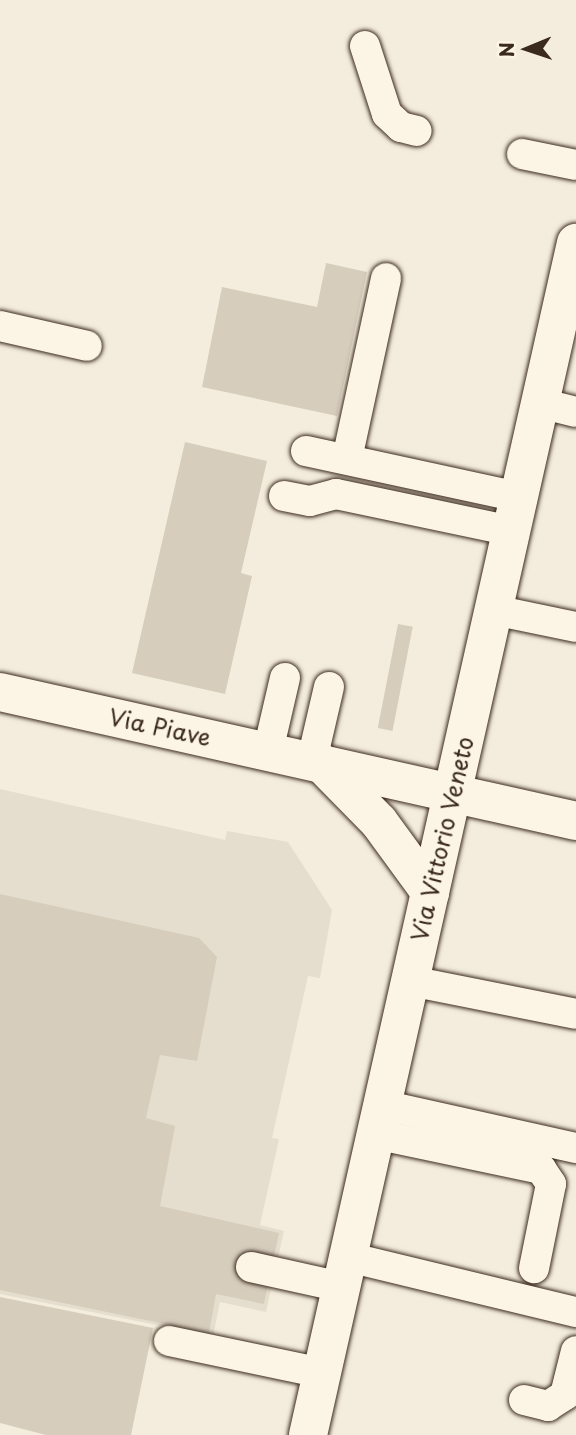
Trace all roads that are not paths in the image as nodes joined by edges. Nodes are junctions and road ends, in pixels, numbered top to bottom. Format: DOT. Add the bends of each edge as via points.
graph roads {
  1 [pos="365,46"];
  2 [pos="417,131"];
  3 [pos="522,154"];
  4 [pos="576,165"];
  5 [pos="576,243"];
  6 [pos="386,278"];
  7 [pos="0,326"];
  8 [pos="87,346"];
  9 [pos="564,353"];
  10 [pos="558,407"];
  11 [pos="306,450"];
  12 [pos="347,459"];
  13 [pos="284,496"];
  14 [pos="515,514"];
  15 [pos="494,610"];
  16 [pos="576,627"];
  17 [pos="285,678"];
  18 [pos="329,687"];
  19 [pos="0,692"];
  20 [pos="268,751"];
  21 [pos="316,761"];
  22 [pos="452,794"];
  23 [pos="576,821"];
  24 [pos="430,892"];
  25 [pos="410,981"];
  26 [pos="576,1014"];
  27 [pos="379,1120"];
  28 [pos="576,1149"];
  29 [pos="251,1268"];
  30 [pos="534,1268"];
  31 [pos="344,1272"];
  32 [pos="576,1312"];
  33 [pos="169,1340"];
  34 [pos="576,1351"];
  35 [pos="321,1373"];
  36 [pos="524,1400"];
  37 [pos="308,1435"];
  1 -- 2 [label="lane" via="387,114 401,127"];
  3 -- 4 [label="lane"];
  5 -- 9 [label="street, Via Vittorio Veneto"];
  6 -- 12 [label="lane"];
  7 -- 8 [label="lane"];
  9 -- 10 [label="street, Via Vittorio Veneto"];
  10 -- 14 [label="street, Via Vittorio Veneto"];
  11 -- 12 [label="lane"];
  12 -- 14 [label="lane"];
  13 -- 14 [label="lane" via="310,501 336,494"];
  14 -- 15 [label="street, Via Vittorio Veneto"];
  15 -- 16 [label="lane"];
  15 -- 22 [label="street, Via Vittorio Veneto"];
  17 -- 20 [label="lane"];
  18 -- 21 [label="lane"];
  19 -- 20 [label="street, Via Piave"];
  20 -- 21 [label="street, Via Piave"];
  21 -- 22 [label="street, Via Piave"];
  21 -- 24 [label="street" via="379,822"];
  22 -- 23 [label="street, Via Piave"];
  22 -- 24 [label="street, Via Vittorio Veneto"];
  24 -- 25 [label="street, Via Vittorio Veneto"];
  25 -- 26 [label="lane"];
  25 -- 27 [label="street, Via Vittorio Veneto"];
  27 -- 28 [label="lane"];
  27 -- 30 [label="lane" via="541,1169 551,1184"];
  27 -- 31 [label="street, Via Vittorio Veneto"];
  29 -- 31 [label="lane"];
  31 -- 32 [label="lane"];
  31 -- 35 [label="street, Via Vittorio Veneto"];
  33 -- 35 [label="lane"];
  34 -- 36 [label="lane" via="565,1395 548,1406"];
  35 -- 37 [label="street, Via Vittorio Veneto"];
}
